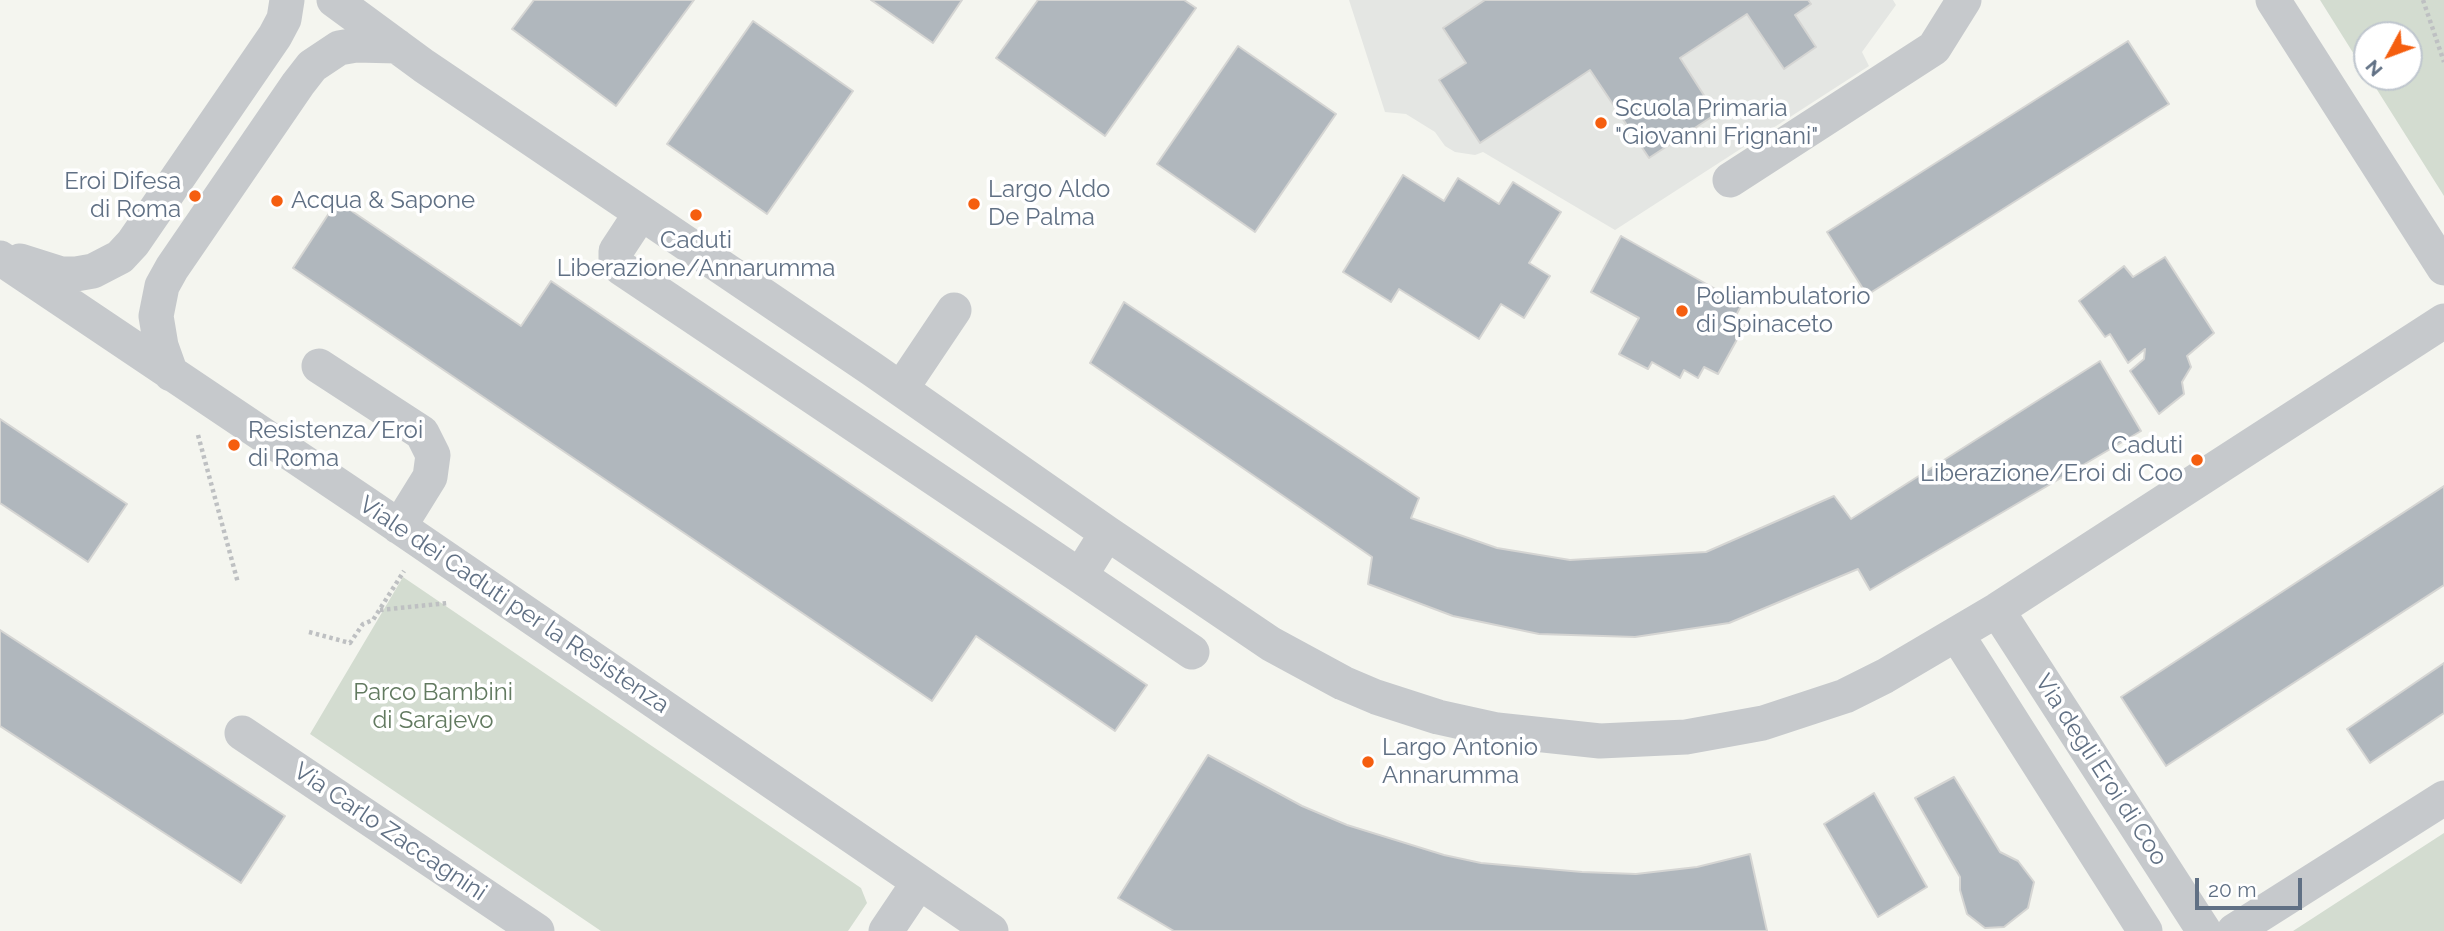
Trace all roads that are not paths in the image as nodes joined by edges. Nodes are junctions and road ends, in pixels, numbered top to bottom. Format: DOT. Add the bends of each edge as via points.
graph roads {
  1 [pos="287,0"];
  2 [pos="334,0"];
  3 [pos="1964,0"];
  4 [pos="2273,0"];
  5 [pos="397,46"];
  6 [pos="1730,180"];
  7 [pos="641,213"];
  8 [pos="0,256"];
  9 [pos="2444,268"];
  10 [pos="954,310"];
  11 [pos="2444,321"];
  12 [pos="319,366"];
  13 [pos="171,374"];
  14 [pos="901,389"];
  15 [pos="399,527"];
  16 [pos="1107,533"];
  17 [pos="1080,576"];
  18 [pos="1997,610"];
  19 [pos="1957,635"];
  20 [pos="1192,652"];
  21 [pos="242,733"];
  22 [pos="2444,798"];
  23 [pos="919,882"];
  24 [pos="537,931"];
  25 [pos="886,931"];
  26 [pos="991,931"];
  27 [pos="2145,931"];
  28 [pos="2204,931"];
  29 [pos="2234,931"];
  1 -- 8 [label="street" via="275,36 120,257 93,271 61,274"];
  2 -- 5 [label="street"];
  3 -- 6 [label="street" via="1934,48"];
  4 -- 9 [label="street"];
  5 -- 7 [label="street"];
  5 -- 13 [label="street" via="339,48 312,66 298,83 162,286 157,323"];
  7 -- 14 [label="street"];
  7 -- 17 [label="street" via="616,251 621,268"];
  8 -- 13 [label="street, Viale dei Caduti per la Resistenza"];
  10 -- 14 [label="street"];
  11 -- 18 [label="street"];
  12 -- 15 [label="street" via="422,433 433,455 430,477"];
  13 -- 15 [label="street, Viale dei Caduti per la Resistenza"];
  14 -- 16 [label="street"];
  15 -- 23 [label="street, Viale dei Caduti per la Resistenza"];
  16 -- 17 [label="street"];
  16 -- 19 [label="street" via="1271,644 1343,683 1438,717 1526,734 1600,741 1686,737 1737,729 1845,696"];
  17 -- 20 [label="street"];
  18 -- 19 [label="street"];
  18 -- 28 [label="street, Via degli Eroi di Coo"];
  19 -- 27 [label="street, Via degli Eroi di Coo"];
  21 -- 24 [label="street, Via Carlo Zaccagnini"];
  22 -- 29 [label="street"];
  23 -- 25 [label="street"];
  23 -- 26 [label="street, Viale dei Caduti per la Resistenza"];
}
